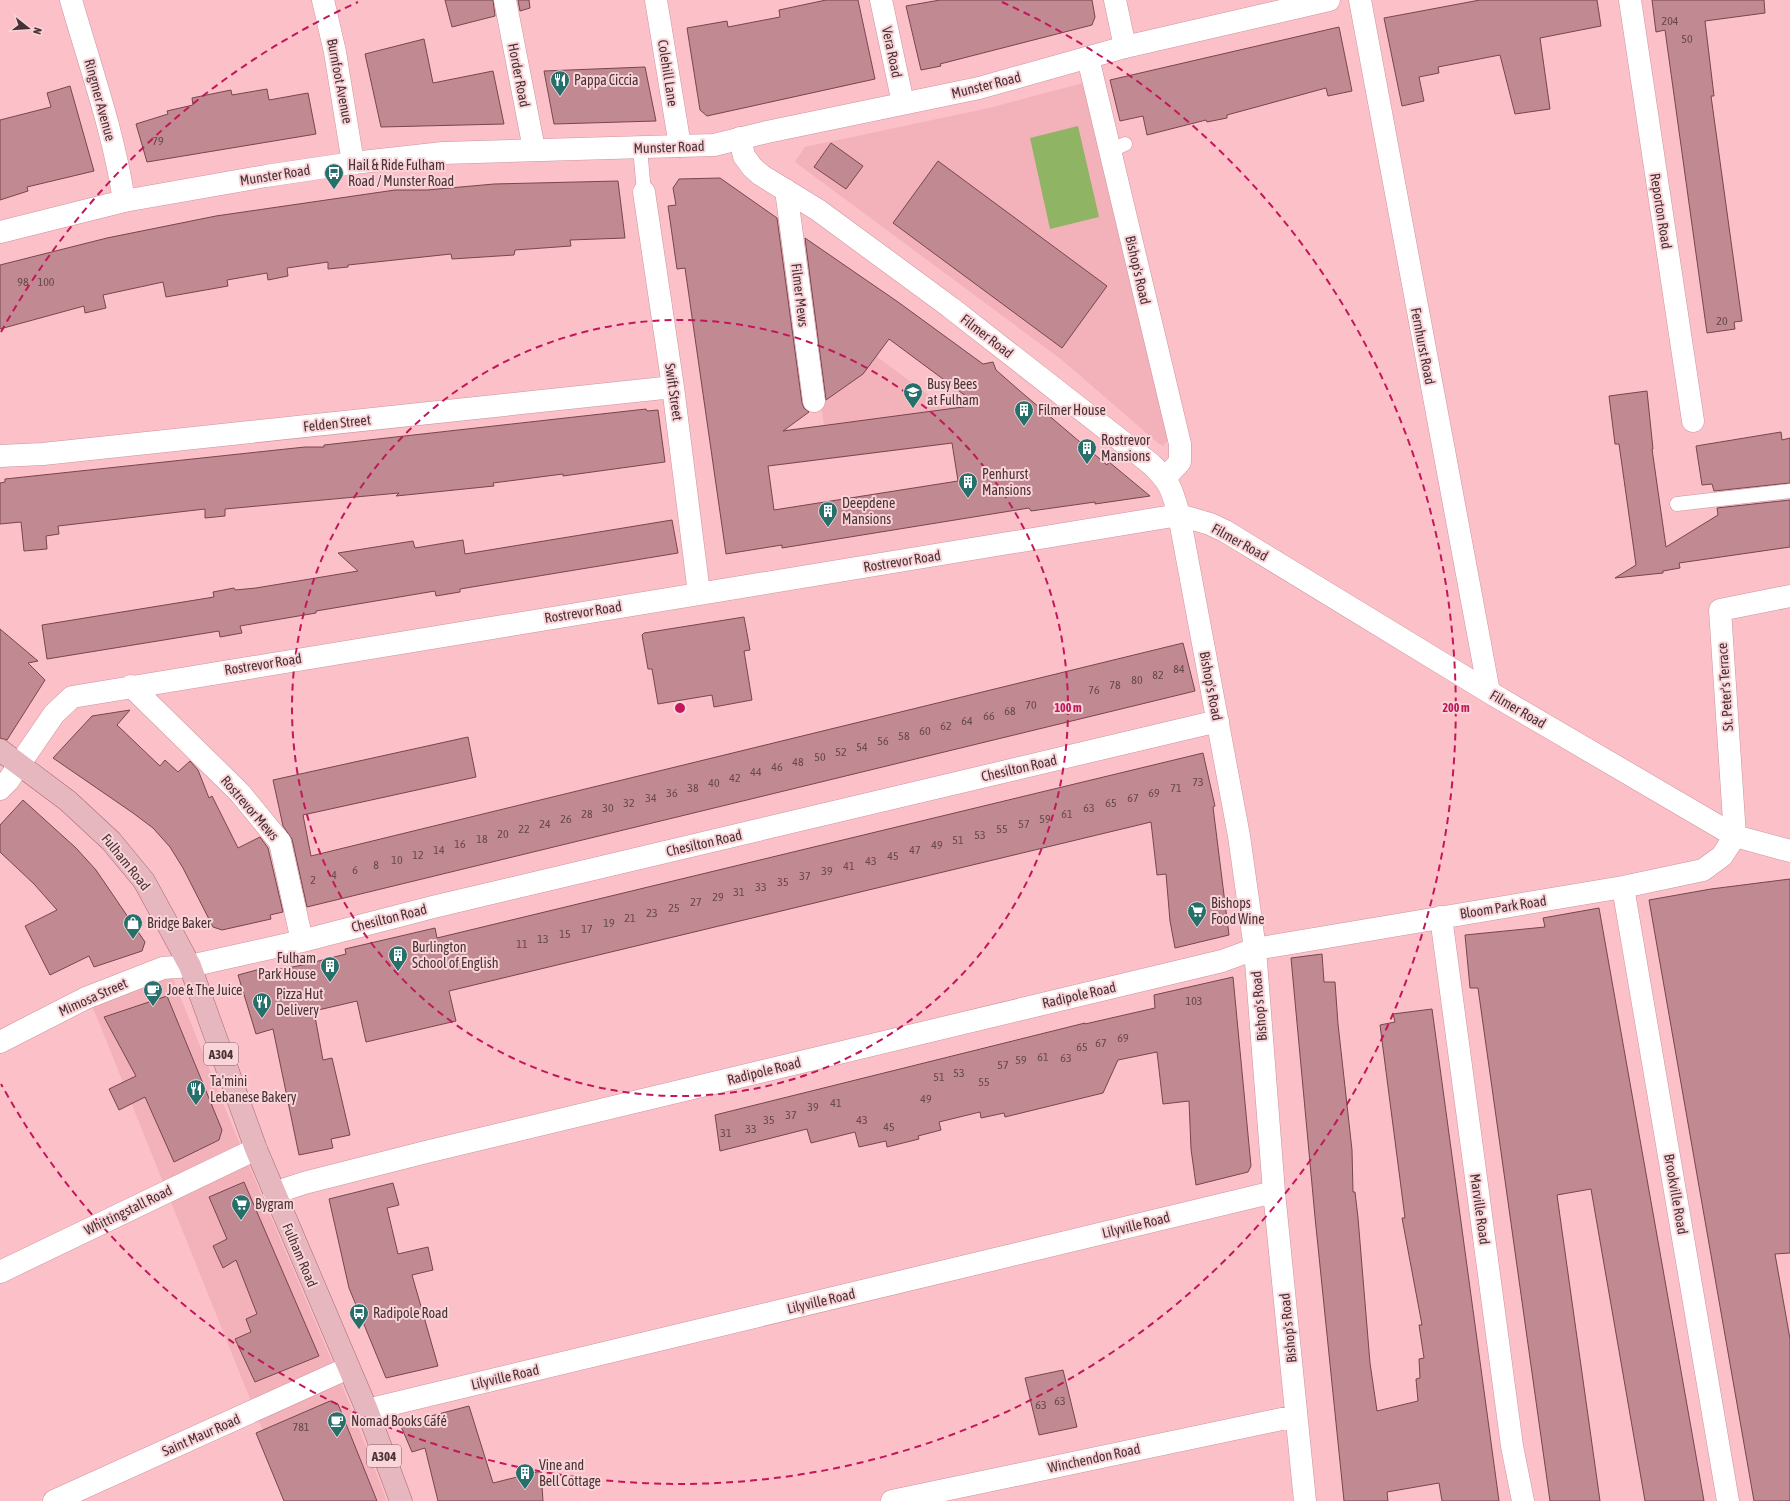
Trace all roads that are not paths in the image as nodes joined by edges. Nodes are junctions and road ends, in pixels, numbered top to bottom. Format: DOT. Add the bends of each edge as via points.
graph roads {
  1 [pos="71,0"];
  2 [pos="322,0"];
  3 [pos="505,0"];
  4 [pos="656,0"];
  5 [pos="880,0"];
  6 [pos="1115,0"];
  7 [pos="1328,0"];
  8 [pos="1360,0"];
  9 [pos="1630,0"];
  10 [pos="1125,47"];
  11 [pos="1088,58"];
  12 [pos="902,103"];
  13 [pos="740,138"];
  14 [pos="680,146"];
  15 [pos="640,148"];
  16 [pos="534,149"];
  17 [pos="354,163"];
  18 [pos="786,190"];
  19 [pos="644,192"];
  20 [pos="124,201"];
  21 [pos="0,232"];
  22 [pos="673,387"];
  23 [pos="814,401"];
  24 [pos="1693,421"];
  25 [pos="0,456"];
  26 [pos="1165,478"];
  27 [pos="1790,491"];
  28 [pos="1677,504"];
  29 [pos="1179,515"];
  30 [pos="699,593"];
  31 [pos="1790,596"];
  32 [pos="131,686"];
  33 [pos="1489,692"];
  34 [pos="1218,721"];
  35 [pos="0,750"];
  36 [pos="19,764"];
  37 [pos="0,789"];
  38 [pos="1735,836"];
  39 [pos="1790,851"];
  40 [pos="1623,887"];
  41 [pos="1441,917"];
  42 [pos="302,941"];
  43 [pos="1255,949"];
  44 [pos="190,966"];
  45 [pos="0,1042"];
  46 [pos="256,1149"];
  47 [pos="1274,1192"];
  48 [pos="274,1193"];
  49 [pos="0,1272"];
  50 [pos="348,1368"];
  51 [pos="367,1410"];
  52 [pos="1296,1416"];
  53 [pos="54,1501"];
  54 [pos="401,1501"];
  55 [pos="892,1501"];
  56 [pos="1305,1501"];
  57 [pos="1523,1501"];
  58 [pos="1728,1501"];
  1 -- 20 [label="street, Ringmer Avenue" via="104,113"];
  2 -- 17 [label="street, Burnfoot Avenue" via="335,52"];
  3 -- 16 [label="street, Horder Road"];
  4 -- 14 [label="street, Colehill Lane"];
  5 -- 12 [label="street, Vera Road"];
  6 -- 10 [label="street"];
  7 -- 10 [label="street, Munster Road"];
  8 -- 33 [label="street, Fernhurst Road"];
  9 -- 24 [label="street, Reporton Road"];
  10 -- 11 [label="street, Munster Road"];
  11 -- 12 [label="street, Munster Road" via="979,88"];
  11 -- 26 [label="street, Bishop's Road" via="1117,147 1180,444 1180,462"];
  12 -- 13 [label="street, Munster Road"];
  13 -- 14 [label="street, Munster Road" via="714,145"];
  13 -- 18 [label="street, Filmer Road" via="744,156 752,167"];
  14 -- 15 [label="street, Munster Road"];
  15 -- 16 [label="street, Munster Road"];
  15 -- 19 [label="lane"];
  16 -- 17 [label="street, Munster Road" via="443,153"];
  17 -- 20 [label="street, Munster Road"];
  18 -- 23 [label="street, Filmer Mews"];
  18 -- 26 [label="street, Filmer Road" via="818,210 950,307 1152,464"];
  19 -- 22 [label="street, Swift Street"];
  20 -- 21 [label="street, Munster Road"];
  22 -- 25 [label="street, Felden Street" via="59,452"];
  22 -- 30 [label="street, Swift Street"];
  26 -- 29 [label="street, Filmer Road" via="1172,489"];
  27 -- 28 [label="lane"];
  29 -- 30 [label="street, Rostrevor Road"];
  29 -- 33 [label="street, Filmer Road" via="1225,531"];
  29 -- 34 [label="street, Bishop's Road"];
  30 -- 32 [label="street, Rostrevor Road"];
  31 -- 38 [label="street, St. Peter's Terrace" via="1720,610"];
  32 -- 36 [label="street, Rostrevor Road" via="72,697 54,714"];
  32 -- 42 [label="street, Rostrevor Mews" via="240,793 280,842"];
  33 -- 38 [label="street, Filmer Road"];
  34 -- 42 [label="street, Chesilton Road" via="433,907"];
  34 -- 43 [label="street, Bishop's Road" via="1239,836"];
  35 -- 36 [label="main road, Fulham Road / A304"];
  36 -- 37 [label="street, Rostrevor Road"];
  36 -- 44 [label="main road, Fulham Road / A304" via="68,801 112,841 144,881"];
  38 -- 39 [label="street, Filmer Road"];
  38 -- 40 [label="street, Bloom Park Road" via="1722,856 1703,870"];
  40 -- 41 [label="street, Bloom Park Road"];
  40 -- 58 [label="street, Brookville Road"];
  41 -- 43 [label="street, Bloom Park Road"];
  41 -- 57 [label="street, Marville Road" via="1512,1446"];
  42 -- 44 [label="street, Chesilton Road"];
  43 -- 47 [label="street, Bishop's Road"];
  43 -- 48 [label="street, Radipole Road" via="1222,961 434,1150"];
  44 -- 45 [label="street, Mimosa Street" via="163,968 86,998"];
  44 -- 46 [label="main road, Fulham Road / A304"];
  46 -- 48 [label="main road, Fulham Road / A304"];
  46 -- 49 [label="street, Whittingstall Road"];
  47 -- 51 [label="street, Lilyville Road"];
  47 -- 52 [label="street, Bishop's Road"];
  48 -- 50 [label="main road, Fulham Road / A304"];
  50 -- 51 [label="main road, Fulham Road / A304"];
  50 -- 53 [label="street, Saint Maur Road"];
  51 -- 54 [label="main road, Fulham Road / A304"];
  52 -- 55 [label="street, Winchendon Road"];
  52 -- 56 [label="street, Bishop's Road"];
}
